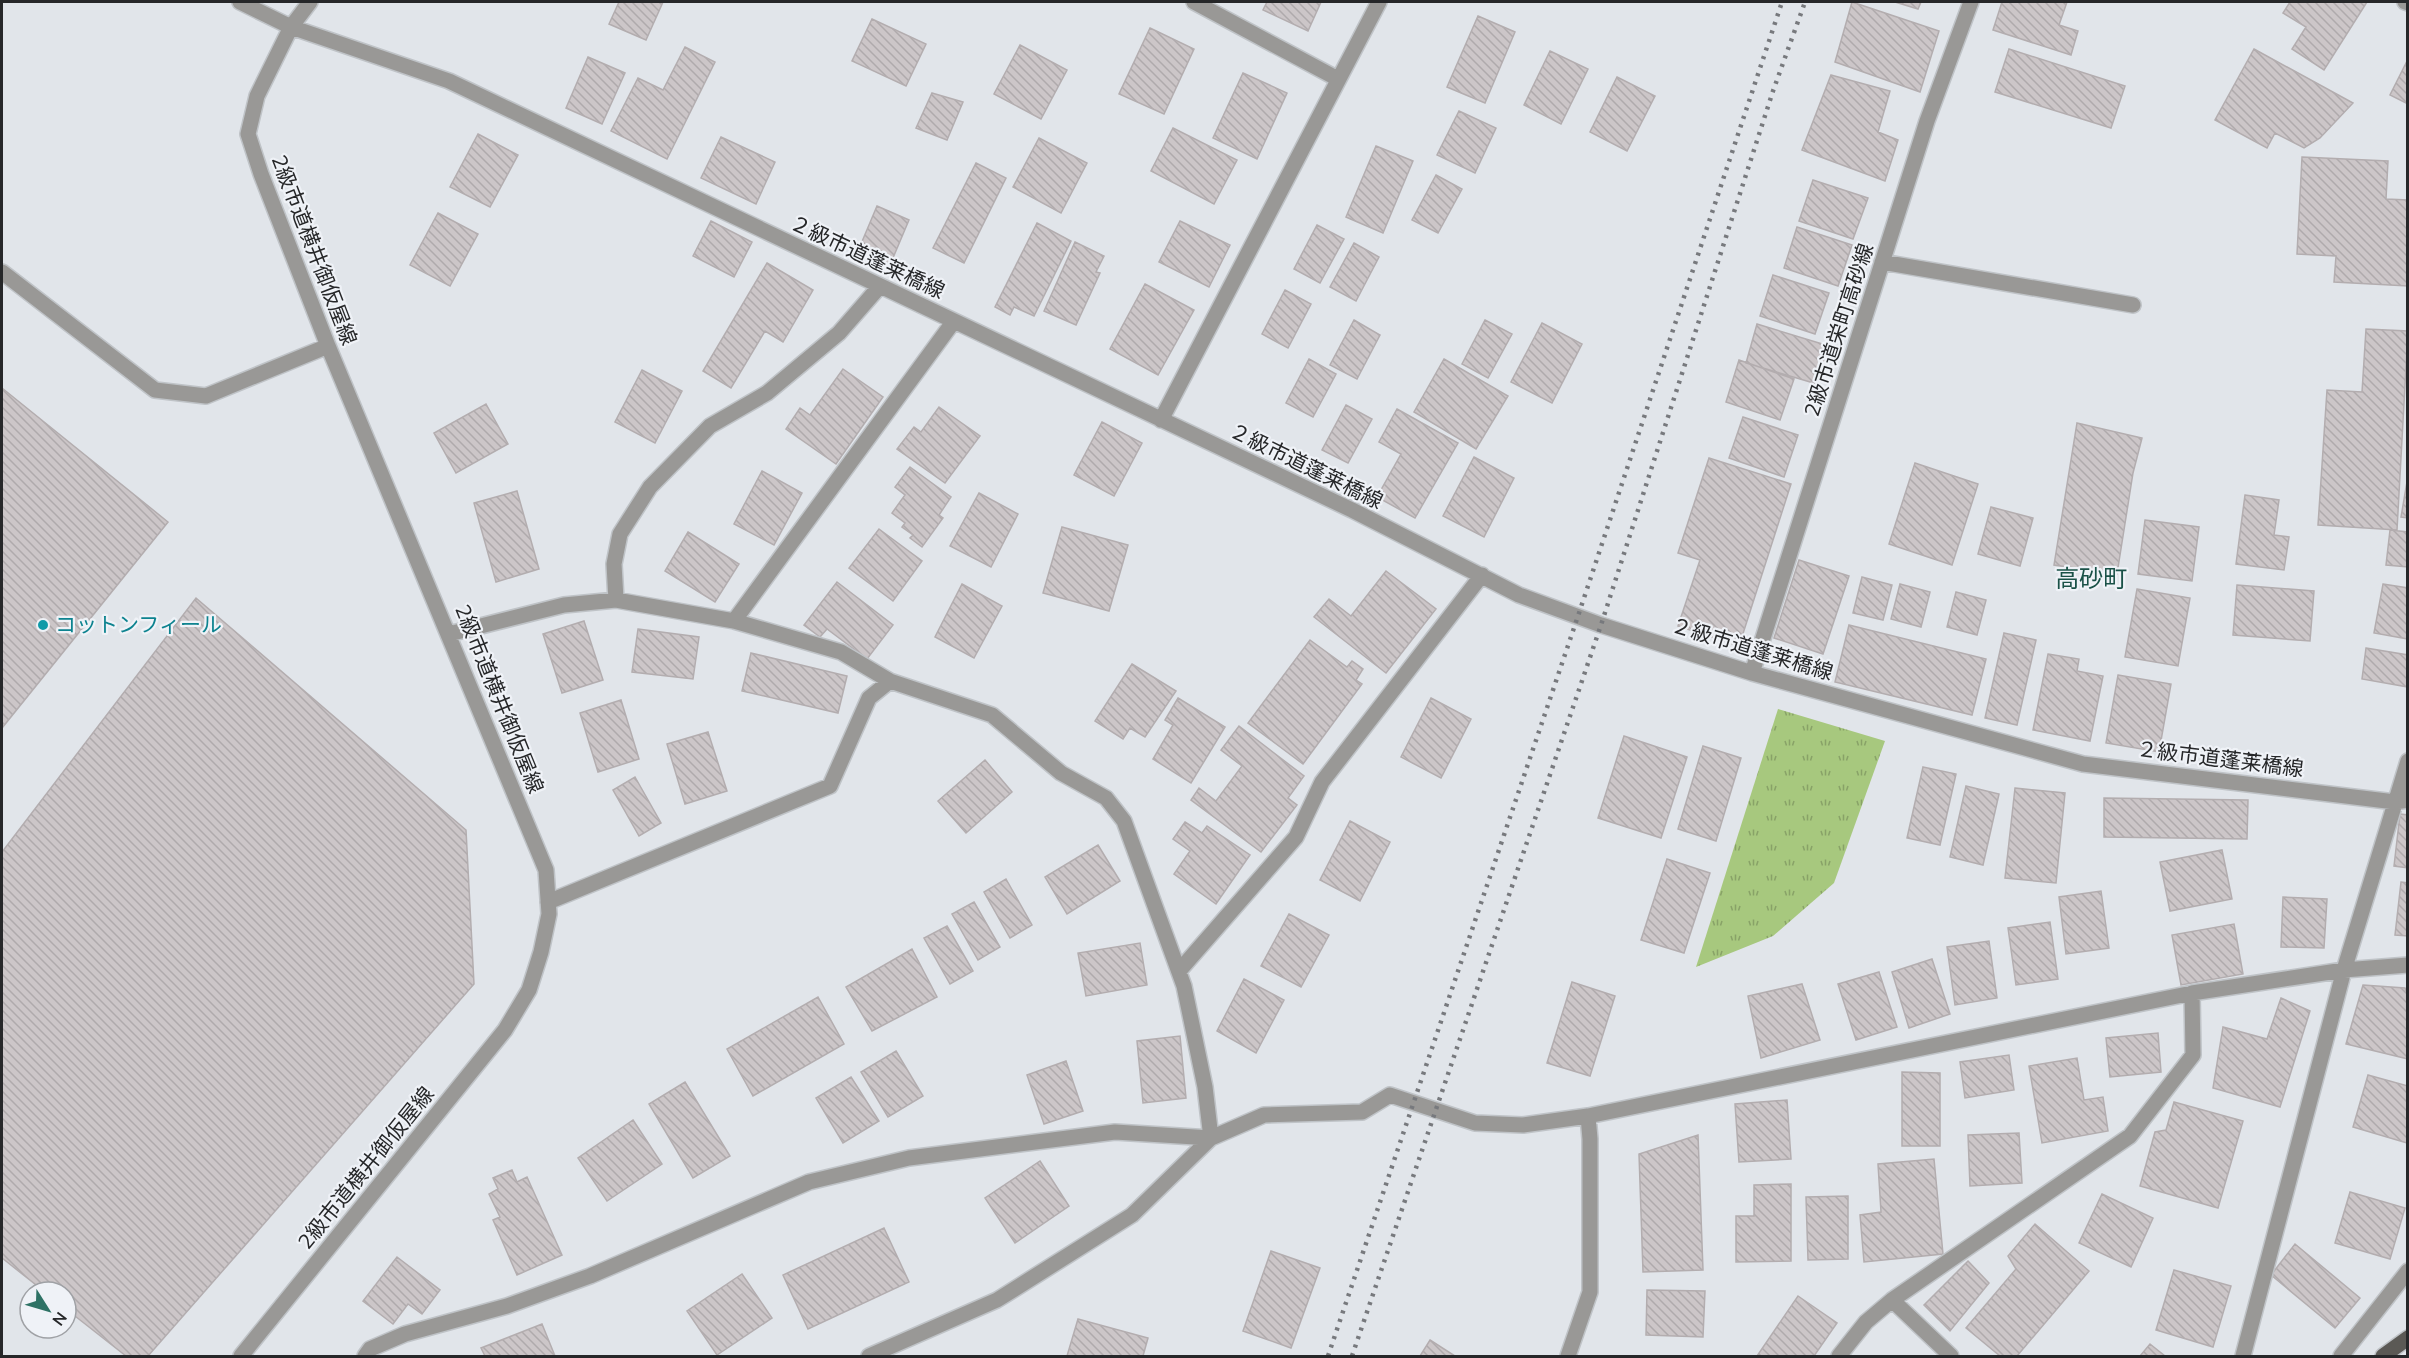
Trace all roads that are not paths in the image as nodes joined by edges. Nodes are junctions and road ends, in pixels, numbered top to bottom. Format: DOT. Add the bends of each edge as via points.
graph roads {
  1 [pos="240,2"];
  2 [pos="310,2"];
  3 [pos="1194,2"];
  4 [pos="1378,2"];
  5 [pos="1971,2"];
  6 [pos="291,27"];
  7 [pos="1338,79"];
  8 [pos="1882,262"];
  9 [pos="2,272"];
  10 [pos="880,286"];
  11 [pos="2133,305"];
  12 [pos="954,321"];
  13 [pos="328,346"];
  14 [pos="1161,420"];
  15 [pos="1482,575"];
  16 [pos="616,600"];
  17 [pos="734,621"];
  18 [pos="450,634"];
  19 [pos="1752,673"];
  20 [pos="890,681"];
  21 [pos="2408,761"];
  22 [pos="2401,801"];
  23 [pos="548,902"];
  24 [pos="2408,965"];
  25 [pos="2344,970"];
  26 [pos="1179,971"];
  27 [pos="2192,993"];
  28 [pos="1588,1116"];
  29 [pos="1211,1137"];
  30 [pos="2408,1272"];
  31 [pos="1892,1300"];
  32 [pos="2408,1338"];
  33 [pos="241,1356"];
  34 [pos="365,1356"];
  35 [pos="869,1356"];
  36 [pos="1569,1356"];
  37 [pos="1839,1356"];
  38 [pos="1951,1356"];
  39 [pos="2242,1356"];
  40 [pos="2341,1356"];
  41 [pos="2383,1356"];
  1 -- 6 [label="street, ２級市道蓬莱橋線"];
  2 -- 6 [label="street, 2級市道横井御仮屋線"];
  3 -- 7 [label="street"];
  4 -- 7 [label="street"];
  5 -- 8 [label="street, 2級市道栄町高砂線" via="1927,121"];
  6 -- 10 [label="street, ２級市道蓬莱橋線" via="449,81"];
  6 -- 13 [label="street, 2級市道横井御仮屋線" via="257,96 248,134"];
  7 -- 14 [label="street"];
  8 -- 11 [label="street"];
  8 -- 19 [label="street, 2級市道栄町高砂線"];
  9 -- 13 [label="street" via="155,390 206,396"];
  10 -- 12 [label="street, ２級市道蓬莱橋線"];
  10 -- 16 [label="street" via="839,333 767,393 710,426 650,487 620,534 614,564"];
  12 -- 14 [label="street, ２級市道蓬莱橋線"];
  12 -- 17 [label="street"];
  13 -- 18 [label="street, 2級市道横井御仮屋線"];
  14 -- 15 [label="street, ２級市道蓬莱橋線"];
  15 -- 19 [label="street, ２級市道蓬莱橋線" via="1519,595 1601,625"];
  15 -- 26 [label="street" via="1322,782 1296,837"];
  16 -- 17 [label="street"];
  16 -- 18 [label="street" via="564,604"];
  17 -- 20 [label="street" via="841,652"];
  18 -- 23 [label="street, 2級市道横井御仮屋線" via="546,870"];
  19 -- 22 [label="street, ２級市道蓬莱橋線" via="2083,764"];
  20 -- 23 [label="street" via="869,698 830,786"];
  20 -- 26 [label="street" via="992,715 1060,773 1106,798 1124,821"];
  21 -- 22 [label="street"];
  22 -- 25 [label="street"];
  23 -- 33 [label="street, 2級市道横井御仮屋線" via="549,914 529,990 505,1030"];
  24 -- 25 [label="street"];
  25 -- 27 [label="street"];
  25 -- 39 [label="street"];
  26 -- 29 [label="street" via="1205,1087"];
  27 -- 28 [label="street"];
  27 -- 31 [label="street" via="2193,1055 2130,1136"];
  28 -- 29 [label="street" via="1523,1125 1475,1123 1390,1095 1362,1112 1264,1115"];
  28 -- 36 [label="street" via="1590,1292"];
  29 -- 34 [label="street" via="1115,1132 909,1158 809,1182 590,1276 507,1306 405,1334 370,1349"];
  29 -- 35 [label="street" via="1132,1215 997,1300"];
  30 -- 40 [label="street"];
  31 -- 37 [label="street" via="1866,1322"];
  31 -- 38 [label="street"];
  32 -- 41 [label="main road"];
}
